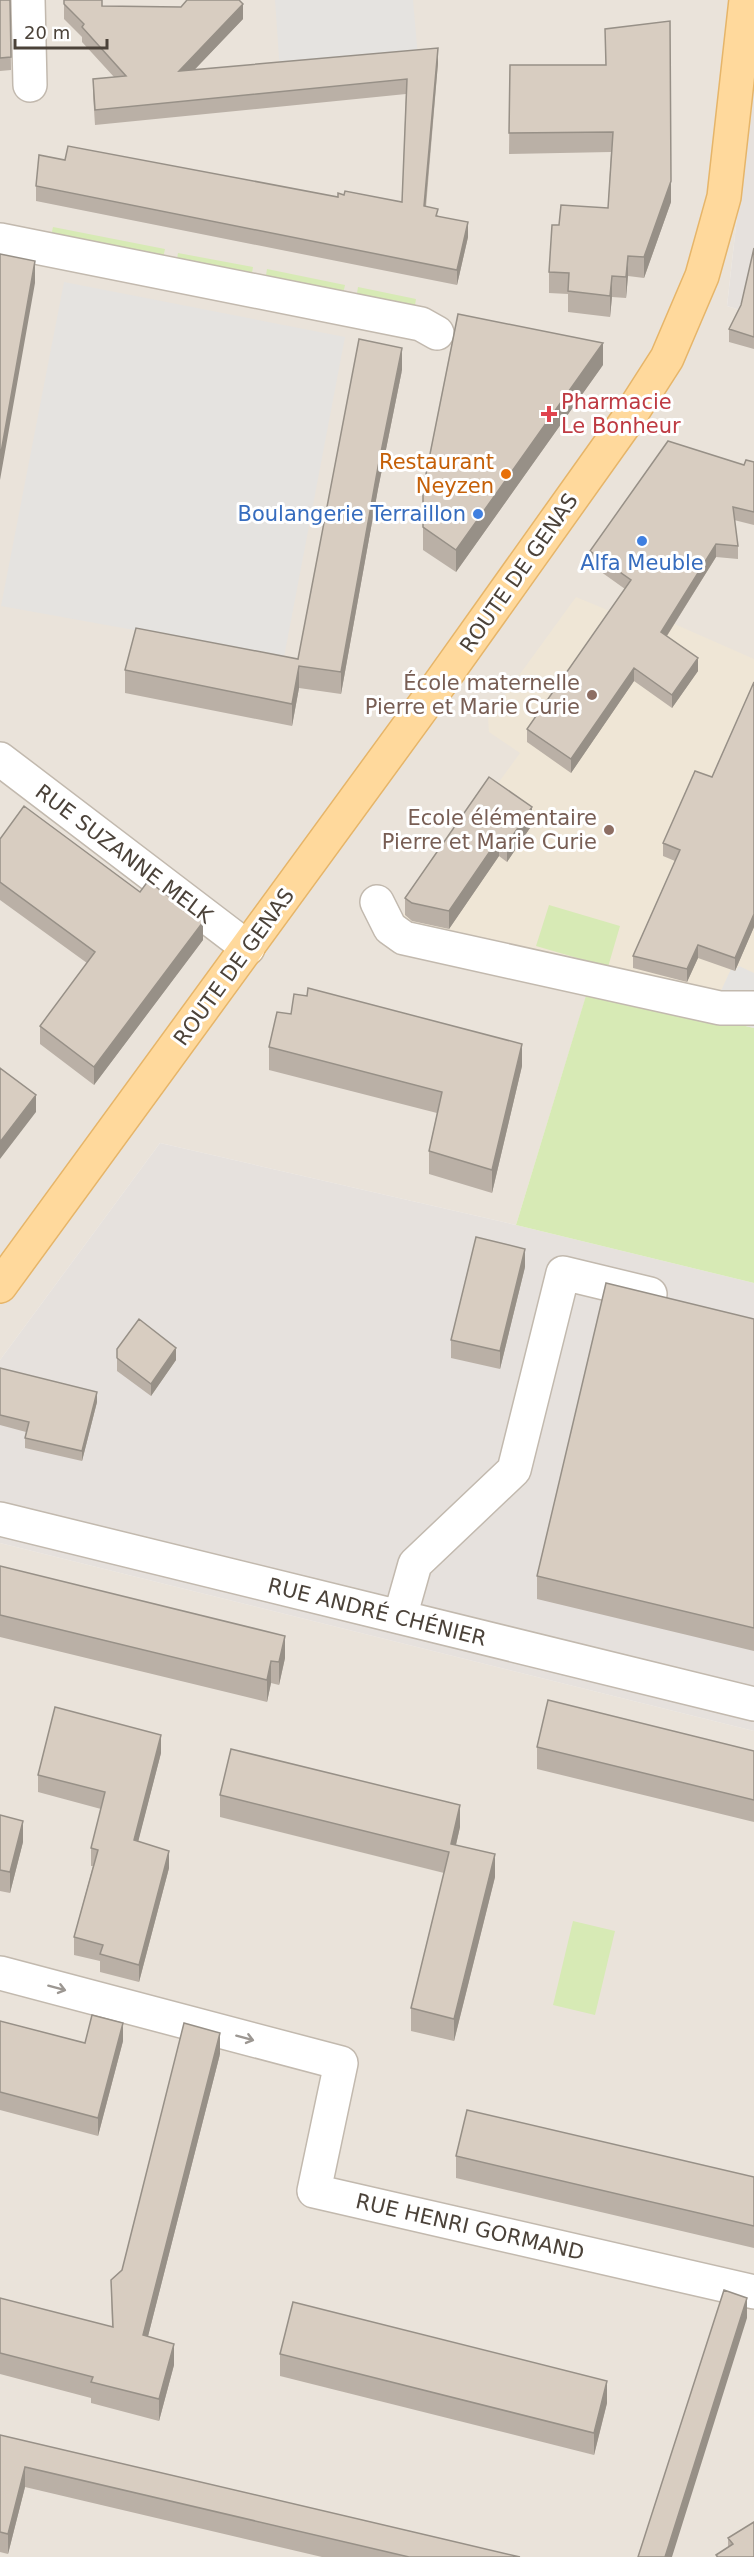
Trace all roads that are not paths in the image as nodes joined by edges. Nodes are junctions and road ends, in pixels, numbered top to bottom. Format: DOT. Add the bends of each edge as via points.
graph roads {
  1 [pos="28,0"];
  2 [pos="746,0"];
  3 [pos="30,85"];
  4 [pos="0,240"];
  5 [pos="437,333"];
  6 [pos="0,759"];
  7 [pos="377,902"];
  8 [pos="248,948"];
  9 [pos="754,1008"];
  10 [pos="0,1286"];
  11 [pos="675,1300"];
  12 [pos="0,1519"];
  13 [pos="400,1617"];
  14 [pos="754,1704"];
  15 [pos="0,1973"];
  16 [pos="754,2292"];
  1 -- 3 [label="street"];
  2 -- 8 [label="main road, ROUTE DE GENAS" via="724,197 702,276 667,358 626,422"];
  4 -- 5 [label="street" via="421,324"];
  6 -- 8 [label="street, RUE SUZANNE MELK"];
  7 -- 9 [label="street" via="390,928 423,944 720,1008"];
  8 -- 10 [label="main road, ROUTE DE GENAS"];
  11 -- 13 [label="street" via="563,1273 514,1470 416,1564"];
  12 -- 13 [label="street, RUE ANDRÉ CHÉNIER"];
  13 -- 14 [label="street, RUE ANDRÉ CHÉNIER"];
  15 -- 16 [label="street, RUE HENRI GORMAND, one-way" via="342,2063 314,2191"];
}
